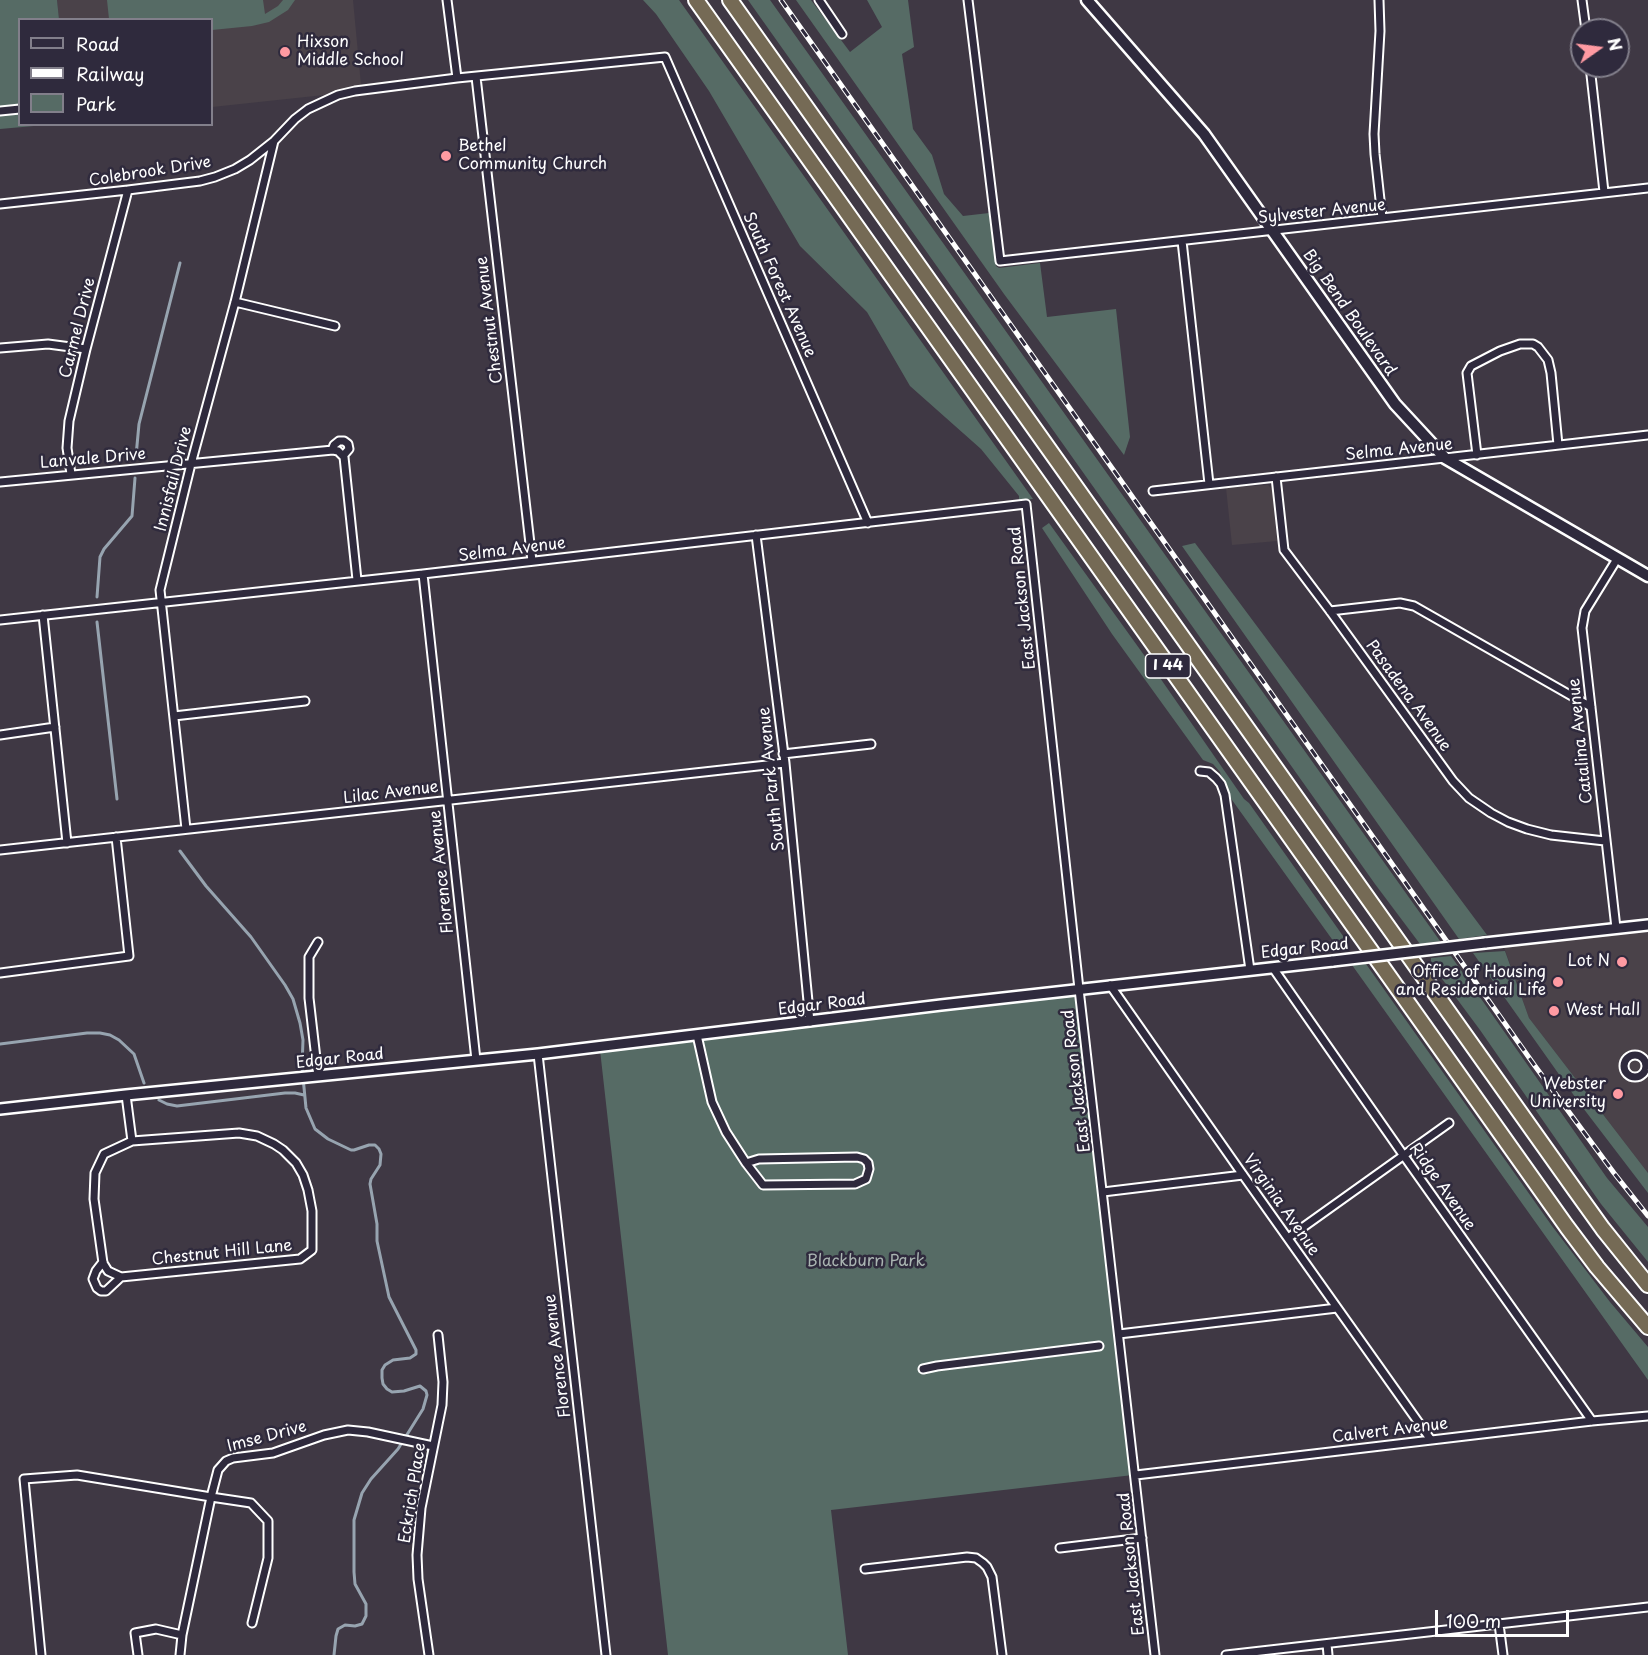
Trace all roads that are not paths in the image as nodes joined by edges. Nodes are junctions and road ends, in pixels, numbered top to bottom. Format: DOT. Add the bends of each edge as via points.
graph roads {
  1 [pos="447,0"];
  2 [pos="696,0"];
  3 [pos="729,0"];
  4 [pos="819,0"];
  5 [pos="968,0"];
  6 [pos="1086,0"];
  7 [pos="1379,0"];
  8 [pos="1582,0"];
  9 [pos="1584,18"];
  10 [pos="842,34"];
  11 [pos="476,76"];
  12 [pos="457,78"];
  13 [pos="1591,78"];
  14 [pos="18,109"];
  15 [pos="0,111"];
  16 [pos="274,141"];
  17 [pos="1648,188"];
  18 [pos="128,190"];
  19 [pos="1604,192"];
  20 [pos="0,204"];
  21 [pos="1382,219"];
  22 [pos="1273,231"];
  23 [pos="1182,241"];
  24 [pos="235,302"];
  25 [pos="335,326"];
  26 [pos="0,348"];
  27 [pos="86,349"];
  28 [pos="1648,435"];
  29 [pos="1558,445"];
  30 [pos="1477,455"];
  31 [pos="1445,458"];
  32 [pos="191,464"];
  33 [pos="71,474"];
  34 [pos="1276,477"];
  35 [pos="0,482"];
  36 [pos="1209,484"];
  37 [pos="1153,491"];
  38 [pos="1026,504"];
  39 [pos="868,523"];
  40 [pos="756,535"];
  41 [pos="1617,559"];
  42 [pos="532,561"];
  43 [pos="423,574"];
  44 [pos="1648,576"];
  45 [pos="357,580"];
  46 [pos="161,602"];
  47 [pos="1330,611"];
  48 [pos="43,615"];
  49 [pos="0,620"];
  50 [pos="305,701"];
  51 [pos="1591,706"];
  52 [pos="174,716"];
  53 [pos="55,727"];
  54 [pos="0,735"];
  55 [pos="871,744"];
  56 [pos="783,754"];
  57 [pos="784,762"];
  58 [pos="1200,771"];
  59 [pos="447,800"];
  60 [pos="186,829"];
  61 [pos="116,837"];
  62 [pos="1605,841"];
  63 [pos="67,843"];
  64 [pos="0,850"];
  65 [pos="1648,925"];
  66 [pos="1616,928"];
  67 [pos="318,942"];
  68 [pos="1273,968"];
  69 [pos="1250,970"];
  70 [pos="0,973"];
  71 [pos="1110,985"];
  72 [pos="1079,989"];
  73 [pos="810,1022"];
  74 [pos="697,1035"];
  75 [pos="538,1054"];
  76 [pos="476,1060"];
  77 [pos="318,1076"];
  78 [pos="126,1095"];
  79 [pos="0,1109"];
  80 [pos="1449,1123"];
  81 [pos="132,1141"];
  82 [pos="1404,1156"];
  83 [pos="746,1163"];
  84 [pos="1243,1175"];
  85 [pos="1103,1192"];
  86 [pos="1288,1238"];
  87 [pos="103,1262"];
  88 [pos="121,1277"];
  89 [pos="1648,1285"];
  90 [pos="1336,1308"];
  91 [pos="1648,1327"];
  92 [pos="1119,1334"];
  93 [pos="438,1335"];
  94 [pos="1099,1346"];
  95 [pos="923,1369"];
  96 [pos="1648,1416"];
  97 [pos="1592,1421"];
  98 [pos="1431,1440"];
  99 [pos="433,1446"];
  100 [pos="1136,1475"];
  101 [pos="211,1497"];
  102 [pos="1142,1538"];
  103 [pos="1060,1548"];
  104 [pos="865,1569"];
  105 [pos="1648,1607"];
  106 [pos="252,1623"];
  107 [pos="1499,1624"];
  108 [pos="182,1635"];
  109 [pos="1327,1644"];
  110 [pos="41,1655"];
  111 [pos="138,1655"];
  112 [pos="180,1655"];
  113 [pos="429,1655"];
  114 [pos="606,1655"];
  115 [pos="1002,1655"];
  116 [pos="1155,1655"];
  117 [pos="1226,1655"];
  118 [pos="1328,1655"];
  119 [pos="1503,1655"];
  1 -- 12 [label="street"];
  2 -- 91 [label="highway, I 44" via="1567,1227"];
  3 -- 89 [label="highway, I 44" via="1575,1190"];
  4 -- 10 [label="street"];
  5 -- 23 [label="street, Sylvester Avenue" via="1000,261"];
  6 -- 22 [label="main road, Big Bend Boulevard" via="1204,134"];
  7 -- 21 [label="street" via="1374,134"];
  8 -- 9 [label="street"];
  11 -- 12 [label="street, Colebrook Drive"];
  11 -- 39 [label="street, South Forest Avenue" via="665,57"];
  11 -- 42 [label="street, Chestnut Avenue"];
  12 -- 16 [label="street, Colebrook Drive" via="338,95 308,109"];
  13 -- 19 [label="street"];
  14 -- 15 [label="street"];
  16 -- 18 [label="street, Colebrook Drive" via="250,160 215,177"];
  16 -- 24 [label="street, Innisfail Drive"];
  17 -- 19 [label="street, Sylvester Avenue"];
  18 -- 20 [label="street, Colebrook Drive"];
  18 -- 27 [label="street, Carmel Drive"];
  19 -- 21 [label="street, Sylvester Avenue"];
  21 -- 22 [label="street, Sylvester Avenue"];
  22 -- 23 [label="street, Sylvester Avenue"];
  22 -- 31 [label="main road, Big Bend Boulevard" via="1395,404"];
  23 -- 36 [label="street"];
  24 -- 25 [label="street"];
  24 -- 32 [label="street, Innisfail Drive"];
  26 -- 27 [label="street" via="48,344"];
  27 -- 33 [label="street, Carmel Drive" via="69,421 67,448"];
  28 -- 29 [label="street, Selma Avenue"];
  29 -- 30 [label="street, Selma Avenue"];
  29 -- 30 [label="street" via="1548,360 1538,347 1527,343 1500,351 1472,366 1467,373"];
  30 -- 31 [label="street, Selma Avenue"];
  31 -- 34 [label="street, Selma Avenue"];
  31 -- 41 [label="main road, Big Bend Boulevard"];
  32 -- 33 [label="street, Lanvale Drive"];
  32 -- 45 [label="street, Lanvale Drive" via="337,452"];
  32 -- 46 [label="street, Innisfail Drive" via="160,590"];
  33 -- 35 [label="street, Lanvale Drive"];
  34 -- 36 [label="street, Selma Avenue"];
  34 -- 47 [label="street, Pasadena Avenue" via="1284,550"];
  36 -- 37 [label="street, Selma Avenue"];
  38 -- 39 [label="street, Selma Avenue"];
  38 -- 72 [label="street, East Jackson Road"];
  39 -- 40 [label="street, Selma Avenue"];
  40 -- 42 [label="street, Selma Avenue"];
  40 -- 56 [label="street, South Park Avenue"];
  41 -- 44 [label="main road, Big Bend Boulevard"];
  41 -- 51 [label="street, Catalina Avenue" via="1583,620"];
  42 -- 43 [label="street, Selma Avenue"];
  43 -- 45 [label="street, Selma Avenue"];
  43 -- 59 [label="street, Florence Avenue"];
  45 -- 46 [label="street, Selma Avenue"];
  46 -- 48 [label="street, Selma Avenue"];
  46 -- 52 [label="street, Innisfail Drive"];
  47 -- 51 [label="street" via="1400,603 1414,606"];
  47 -- 62 [label="street, Pasadena Avenue" via="1469,798 1527,829"];
  48 -- 49 [label="street, Selma Avenue"];
  48 -- 53 [label="street"];
  50 -- 52 [label="street"];
  51 -- 62 [label="street, Catalina Avenue"];
  52 -- 60 [label="street, Innisfail Drive"];
  53 -- 54 [label="street"];
  53 -- 63 [label="street"];
  55 -- 56 [label="street"];
  56 -- 57 [label="street, South Park Avenue"];
  57 -- 59 [label="street, Lilac Avenue"];
  57 -- 73 [label="street, South Park Avenue"];
  58 -- 69 [label="street" via="1209,772 1223,789"];
  59 -- 60 [label="street, Lilac Avenue"];
  59 -- 76 [label="street, Florence Avenue"];
  60 -- 61 [label="street, Lilac Avenue"];
  61 -- 63 [label="street, Lilac Avenue"];
  61 -- 70 [label="street" via="129,956"];
  62 -- 66 [label="street, Catalina Avenue"];
  63 -- 64 [label="street, Lilac Avenue"];
  65 -- 66 [label="street, Edgar Road"];
  66 -- 68 [label="street, Edgar Road, bridge"];
  67 -- 77 [label="street" via="309,957 309,998"];
  68 -- 69 [label="street, Edgar Road"];
  68 -- 82 [label="street, Ridge Avenue"];
  69 -- 71 [label="street, Edgar Road"];
  71 -- 72 [label="street, Edgar Road"];
  71 -- 84 [label="street, Virginia Avenue"];
  72 -- 73 [label="street, Edgar Road"];
  72 -- 85 [label="street, East Jackson Road"];
  73 -- 74 [label="street, Edgar Road"];
  74 -- 75 [label="street, Edgar Road"];
  74 -- 83 [label="street" via="712,1102"];
  75 -- 76 [label="street, Edgar Road"];
  75 -- 114 [label="street, Florence Avenue"];
  76 -- 77 [label="street, Edgar Road"];
  77 -- 78 [label="street, Edgar Road"];
  78 -- 79 [label="street, Edgar Road"];
  78 -- 81 [label="street"];
  80 -- 82 [label="street"];
  81 -- 87 [label="street, Chestnut Hill Lane" via="104,1154 95,1173 94,1198"];
  81 -- 88 [label="street, Chestnut Hill Lane" via="239,1133 274,1143 303,1175 312,1211 312,1250 300,1259"];
  82 -- 86 [label="street"];
  82 -- 97 [label="street, Ridge Avenue"];
  83 -- 83 [label="street" via="763,1185 855,1184 866,1179 869,1169 864,1159 856,1157 759,1159"];
  84 -- 85 [label="street"];
  84 -- 86 [label="street, Virginia Avenue"];
  85 -- 92 [label="street, East Jackson Road"];
  86 -- 90 [label="street, Virginia Avenue"];
  87 -- 88 [label="street" via="108,1271"];
  87 -- 88 [label="street, Chestnut Hill Lane" via="93,1279 97,1288 106,1291"];
  90 -- 92 [label="street"];
  90 -- 98 [label="street, Virginia Avenue"];
  92 -- 100 [label="street, East Jackson Road"];
  93 -- 99 [label="street, Eckrich Place" via="442,1405"];
  94 -- 95 [label="street"];
  96 -- 97 [label="street, Calvert Avenue"];
  97 -- 98 [label="street, Calvert Avenue"];
  98 -- 100 [label="street, Calvert Avenue"];
  99 -- 101 [label="street, Imse Drive" via="368,1432 348,1430 324,1435 273,1453 226,1461 218,1470"];
  99 -- 113 [label="street, Eckrich Place" via="417,1555"];
  100 -- 102 [label="street, East Jackson Road"];
  101 -- 106 [label="street" via="251,1503 268,1521 268,1558"];
  101 -- 108 [label="street, Imse Drive"];
  101 -- 110 [label="street" via="77,1475 24,1479"];
  102 -- 103 [label="street"];
  102 -- 116 [label="street, East Jackson Road"];
  104 -- 115 [label="street" via="976,1558 990,1572"];
  105 -- 107 [label="street"];
  107 -- 109 [label="street"];
  107 -- 119 [label="street"];
  108 -- 111 [label="street" via="156,1629 135,1633"];
  108 -- 112 [label="street, Imse Drive"];
  109 -- 117 [label="street"];
  109 -- 118 [label="street"];
}
